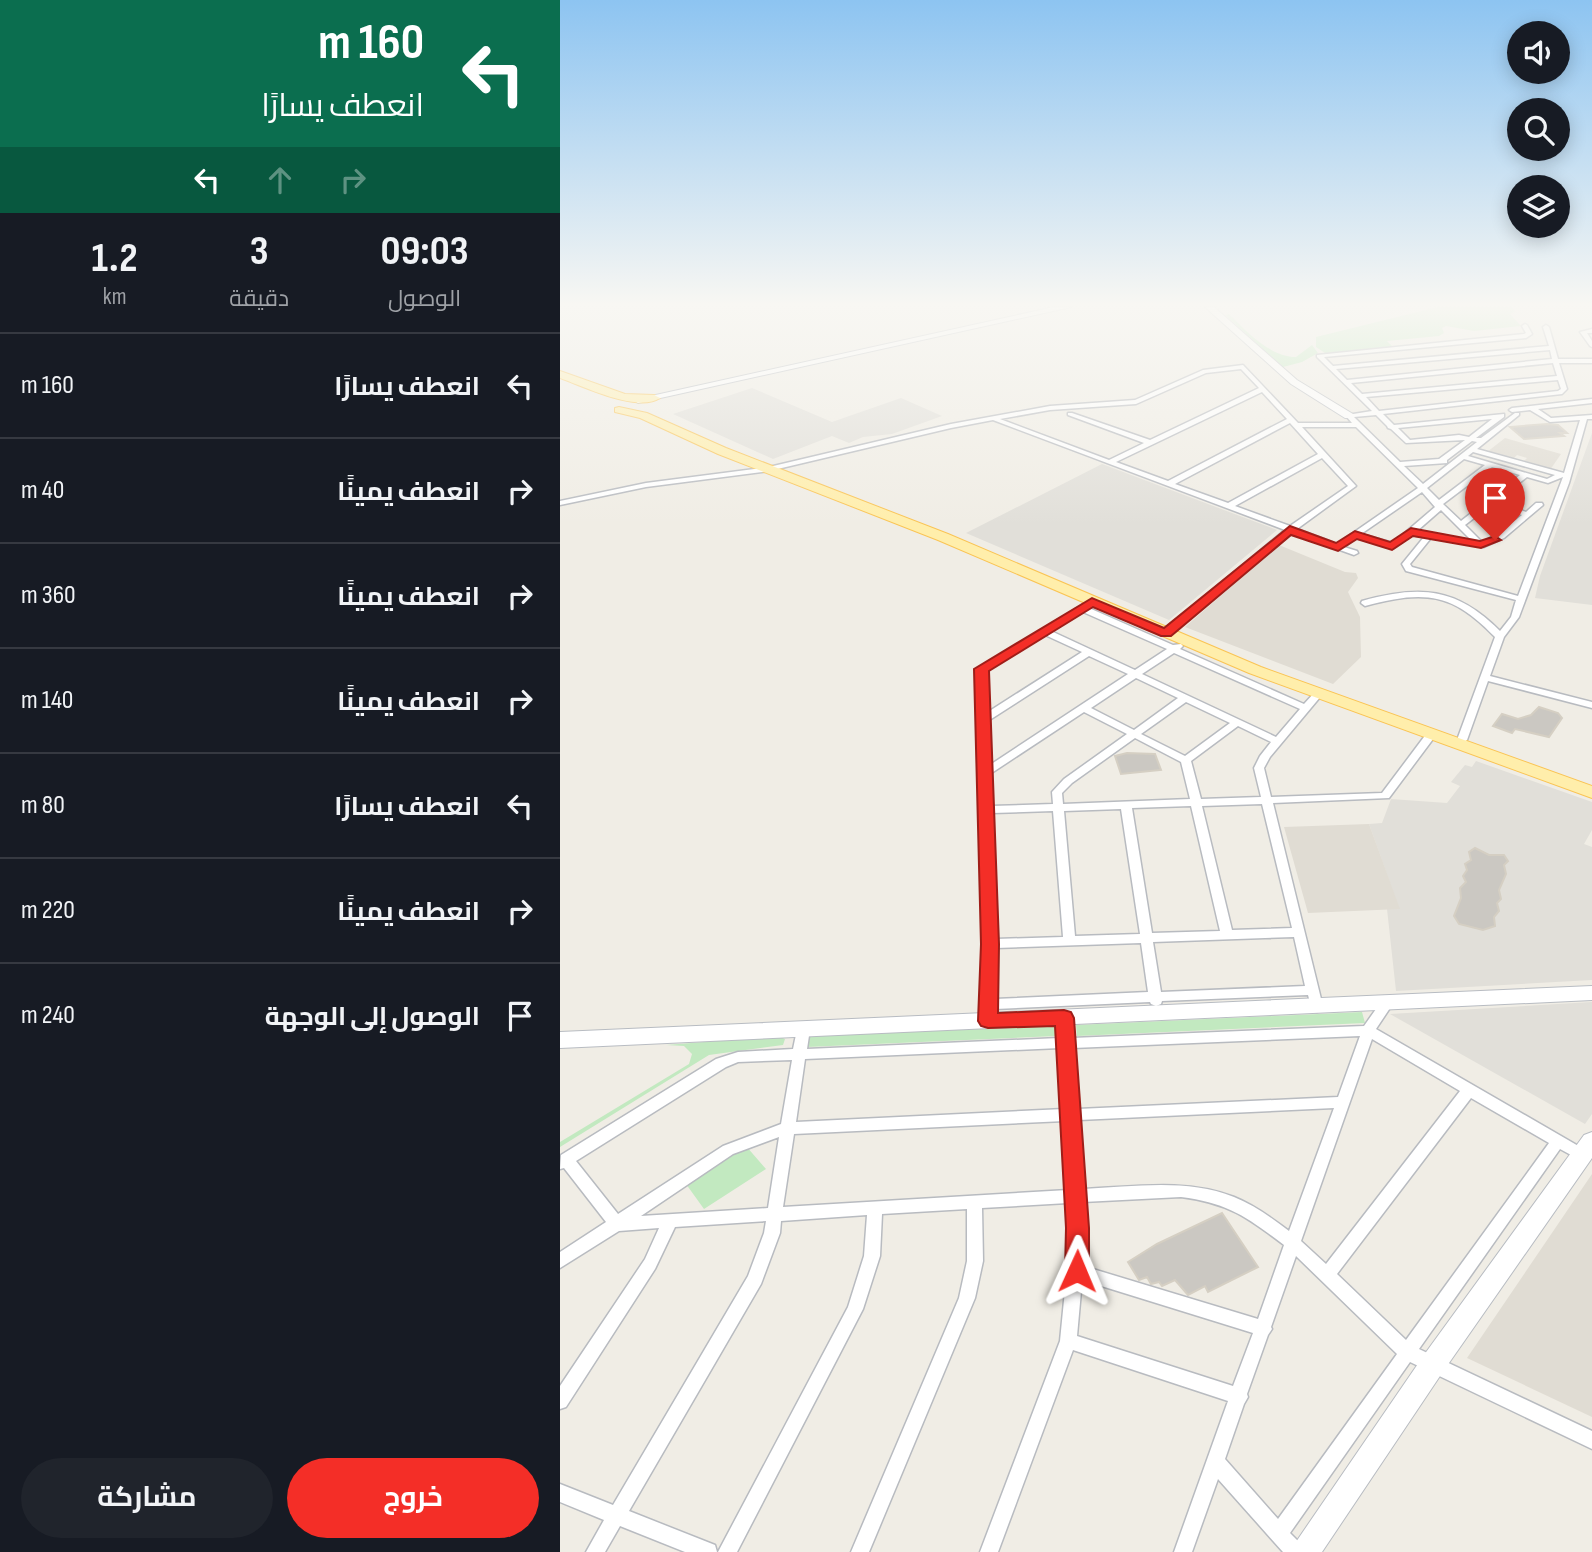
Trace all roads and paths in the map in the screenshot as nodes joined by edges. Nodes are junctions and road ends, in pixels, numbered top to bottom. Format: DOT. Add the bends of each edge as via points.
graph roads {
  1 [pos="573,379"];
  2 [pos="748,379"];
  3 [pos="1184,379"];
  4 [pos="1256,379"];
  5 [pos="1291,379"];
  6 [pos="1342,379"];
  7 [pos="1372,379"];
  8 [pos="1459,379"];
  9 [pos="1545,379"];
  10 [pos="1560,379"];
  11 [pos="1345,382"];
  12 [pos="1468,387"];
  13 [pos="1263,388"];
  14 [pos="1360,396"];
  15 [pos="1484,401"];
  16 [pos="1592,401"];
  17 [pos="648,402"];
  18 [pos="617,404"];
  19 [pos="1532,408"];
  20 [pos="1374,412"];
  21 [pos="1508,413"];
  22 [pos="1070,414"];
  23 [pos="1349,416"];
  24 [pos="1588,417"];
  25 [pos="993,419"];
  26 [pos="1294,422"];
  27 [pos="1357,425"];
  28 [pos="1390,427"];
  29 [pos="1471,438"];
  30 [pos="1484,441"];
  31 [pos="1150,443"];
  32 [pos="1474,450"];
  33 [pos="1323,454"];
  34 [pos="1461,459"];
  35 [pos="1440,461"];
  36 [pos="1110,462"];
  37 [pos="1398,464"];
  38 [pos="1490,465"];
  39 [pos="772,468"];
  40 [pos="1525,475"];
  41 [pos="1564,475"];
  42 [pos="1169,484"];
  43 [pos="1421,489"];
  44 [pos="1490,502"];
  45 [pos="560,503"];
  46 [pos="1539,505"];
  47 [pos="1438,506"];
  48 [pos="1227,507"];
  49 [pos="1526,514"];
  50 [pos="1461,525"];
  51 [pos="1290,530"];
  52 [pos="1411,532"];
  53 [pos="1355,535"];
  54 [pos="1429,537"];
  55 [pos="1481,545"];
  56 [pos="1338,547"];
  57 [pos="1354,553"];
  58 [pos="1521,599"];
  59 [pos="1365,603"];
  60 [pos="1087,605"];
  61 [pos="1044,631"];
  62 [pos="1168,631"];
  63 [pos="1500,637"];
  64 [pos="1179,645"];
  65 [pos="1089,652"];
  66 [pos="1136,674"];
  67 [pos="1486,678"];
  68 [pos="1318,694"];
  69 [pos="1185,698"];
  70 [pos="1592,705"];
  71 [pos="1306,708"];
  72 [pos="1084,709"];
  73 [pos="982,720"];
  74 [pos="1237,722"];
  75 [pos="1134,734"];
  76 [pos="1431,736"];
  77 [pos="1462,740"];
  78 [pos="1277,741"];
  79 [pos="1186,760"];
  80 [pos="985,773"];
  81 [pos="1592,786"];
  82 [pos="1592,792"];
  83 [pos="1266,801"];
  84 [pos="1197,803"];
  85 [pos="1126,806"];
  86 [pos="1057,808"];
  87 [pos="986,810"];
  88 [pos="1300,932"];
  89 [pos="1227,935"];
  90 [pos="1147,938"];
  91 [pos="1069,941"];
  92 [pos="990,944"];
  93 [pos="1592,993"];
  94 [pos="1315,999"];
  95 [pos="1386,1004"];
  96 [pos="1157,1005"];
  97 [pos="988,1012"];
  98 [pos="1064,1018"];
  99 [pos="803,1029"];
  100 [pos="1368,1031"];
  101 [pos="560,1040"];
  102 [pos="1065,1042"];
  103 [pos="799,1053"];
  104 [pos="1469,1090"];
  105 [pos="1344,1102"];
  106 [pos="1070,1115"];
  107 [pos="788,1128"];
  108 [pos="1558,1140"];
  109 [pos="1587,1148"];
  110 [pos="563,1161"];
  111 [pos="1075,1196"];
  112 [pos="974,1202"];
  113 [pos="875,1208"];
  114 [pos="775,1213"];
  115 [pos="671,1220"];
  116 [pos="617,1224"];
  117 [pos="1294,1244"];
  118 [pos="560,1261"];
  119 [pos="1077,1271"];
  120 [pos="1327,1275"];
  121 [pos="1264,1329"];
  122 [pos="1068,1341"];
  123 [pos="1407,1352"];
  124 [pos="1433,1364"];
  125 [pos="1240,1397"];
  126 [pos="560,1401"];
  127 [pos="1592,1440"];
  128 [pos="1216,1463"];
  129 [pos="560,1493"];
  130 [pos="617,1516"];
  131 [pos="1279,1533"];
  132 [pos="595,1552"];
  133 [pos="708,1552"];
  134 [pos="727,1552"];
  135 [pos="860,1552"];
  136 [pos="989,1552"];
  137 [pos="1183,1552"];
  138 [pos="1295,1552"];
  139 [pos="1306,1552"];
  1 -- 18 [label="main road"];
  2 -- 17 [label="main road"];
  3 -- 25 [label="street" via="1136,402 1065,406"];
  4 -- 13 [label="street"];
  5 -- 23 [label="main road"];
  6 -- 11 [label="street"];
  7 -- 11 [label="street"];
  8 -- 12 [label="street"];
  9 -- 12 [label="street"];
  10 -- 15 [label="street" via="1564,389 1560,393"];
  11 -- 14 [label="street"];
  12 -- 14 [label="street"];
  12 -- 15 [label="street"];
  13 -- 26 [label="street"];
  13 -- 31 [label="street"];
  14 -- 20 [label="street"];
  15 -- 20 [label="street"];
  15 -- 21 [label="street"];
  16 -- 19 [label="street"];
  17 -- 18 [label="main road"];
  17 -- 18 [label="main road"];
  17 -- 39 [label="main road"];
  18 -- 39 [label="main road"];
  19 -- 21 [label="street"];
  19 -- 24 [label="street" via="1550,420"];
  20 -- 23 [label="street"];
  20 -- 28 [label="street"];
  21 -- 28 [label="street"];
  21 -- 29 [label="street"];
  21 -- 30 [label="street"];
  22 -- 31 [label="street"];
  23 -- 27 [label="street"];
  24 -- 41 [label="street"];
  25 -- 36 [label="street"];
  25 -- 39 [label="street"];
  26 -- 27 [label="street"];
  26 -- 33 [label="street"];
  26 -- 42 [label="street"];
  27 -- 37 [label="street"];
  28 -- 29 [label="street" via="1408,442"];
  29 -- 30 [label="street"];
  29 -- 35 [label="street"];
  30 -- 32 [label="street"];
  31 -- 36 [label="street"];
  32 -- 34 [label="street"];
  32 -- 41 [label="street"];
  33 -- 48 [label="street"];
  33 -- 51 [label="street" via="1352,486"];
  34 -- 35 [label="street"];
  34 -- 38 [label="street"];
  34 -- 43 [label="street"];
  35 -- 37 [label="street"];
  36 -- 42 [label="street"];
  37 -- 43 [label="street"];
  38 -- 40 [label="street"];
  38 -- 47 [label="street"];
  39 -- 45 [label="street" via="661,482"];
  39 -- 60 [label="main road" via="943,537"];
  39 -- 62 [label="main road" via="924,523"];
  40 -- 41 [label="street" via="1548,481"];
  40 -- 44 [label="street"];
  41 -- 58 [label="street"];
  42 -- 48 [label="street"];
  43 -- 47 [label="street"];
  43 -- 53 [label="street"];
  44 -- 49 [label="street"];
  44 -- 50 [label="street"];
  46 -- 49 [label="street"];
  47 -- 50 [label="street"];
  47 -- 52 [label="street"];
  48 -- 51 [label="street"];
  49 -- 55 [label="street" via="1501,536"];
  50 -- 55 [label="street"];
  51 -- 56 [label="street"];
  51 -- 62 [label="street"];
  52 -- 53 [label="street" via="1392,546"];
  52 -- 54 [label="street"];
  53 -- 56 [label="street"];
  54 -- 55 [label="street"];
  54 -- 58 [label="street" via="1406,564 1409,569"];
  56 -- 57 [label="street"];
  58 -- 63 [label="street"];
  59 -- 63 [label="street" via="1404,592 1441,596 1478,613"];
  60 -- 61 [label="street"];
  60 -- 62 [label="main road"];
  60 -- 64 [label="street"];
  61 -- 65 [label="street"];
  61 -- 73 [label="street" via="982,669"];
  62 -- 64 [label="main road"];
  62 -- 77 [label="main road"];
  63 -- 67 [label="street"];
  64 -- 66 [label="street"];
  64 -- 68 [label="main road"];
  64 -- 71 [label="street"];
  65 -- 66 [label="street"];
  65 -- 73 [label="street"];
  66 -- 69 [label="street"];
  66 -- 72 [label="street"];
  67 -- 70 [label="street"];
  67 -- 77 [label="street"];
  68 -- 71 [label="street"];
  68 -- 76 [label="main road"];
  69 -- 74 [label="street"];
  69 -- 75 [label="street"];
  71 -- 78 [label="street"];
  72 -- 75 [label="street"];
  72 -- 80 [label="street"];
  73 -- 80 [label="street"];
  74 -- 78 [label="street"];
  74 -- 79 [label="street"];
  75 -- 79 [label="street"];
  75 -- 86 [label="street" via="1060,787"];
  76 -- 82 [label="main road"];
  76 -- 83 [label="street" via="1385,796"];
  77 -- 81 [label="main road"];
  78 -- 83 [label="street" via="1259,763"];
  79 -- 84 [label="street"];
  80 -- 87 [label="street"];
  83 -- 84 [label="street"];
  83 -- 88 [label="street"];
  84 -- 85 [label="street"];
  84 -- 89 [label="street"];
  85 -- 86 [label="street"];
  85 -- 90 [label="street"];
  86 -- 87 [label="street"];
  86 -- 91 [label="street"];
  87 -- 92 [label="street"];
  88 -- 89 [label="street"];
  88 -- 94 [label="street"];
  89 -- 90 [label="street"];
  90 -- 91 [label="street"];
  90 -- 96 [label="street"];
  91 -- 92 [label="street"];
  92 -- 97 [label="street"];
  93 -- 95 [label="main road"];
  94 -- 95 [label="main road"];
  94 -- 96 [label="main road"];
  95 -- 100 [label="street"];
  96 -- 97 [label="street"];
  96 -- 98 [label="main road"];
  97 -- 98 [label="main road"];
  97 -- 99 [label="main road"];
  98 -- 102 [label="street"];
  99 -- 101 [label="main road"];
  99 -- 103 [label="street"];
  100 -- 102 [label="street"];
  100 -- 104 [label="street"];
  100 -- 105 [label="street"];
  102 -- 103 [label="street"];
  102 -- 106 [label="street"];
  103 -- 107 [label="street"];
  103 -- 110 [label="street" via="738,1057 721,1063"];
  104 -- 108 [label="street"];
  104 -- 120 [label="street"];
  105 -- 106 [label="street"];
  105 -- 117 [label="street"];
  106 -- 107 [label="street"];
  106 -- 111 [label="street"];
  107 -- 114 [label="street"];
  107 -- 116 [label="street" via="728,1150"];
  108 -- 109 [label="street"];
  108 -- 123 [label="street"];
  109 -- 124 [label="main road"];
  110 -- 116 [label="street"];
  111 -- 112 [label="street"];
  111 -- 117 [label="street" via="1205,1194 1260,1218"];
  111 -- 119 [label="street"];
  112 -- 113 [label="street"];
  112 -- 135 [label="street" via="975,1261 967,1298"];
  113 -- 114 [label="street"];
  113 -- 134 [label="street" via="872,1256 855,1309"];
  114 -- 115 [label="street"];
  114 -- 130 [label="street" via="755,1279"];
  115 -- 116 [label="street"];
  115 -- 126 [label="street" via="650,1264"];
  116 -- 118 [label="street"];
  117 -- 120 [label="street"];
  117 -- 121 [label="street"];
  119 -- 121 [label="street"];
  119 -- 122 [label="street"];
  120 -- 123 [label="street"];
  121 -- 125 [label="street"];
  122 -- 125 [label="street"];
  122 -- 136 [label="street"];
  123 -- 124 [label="street"];
  123 -- 131 [label="street"];
  124 -- 127 [label="street"];
  124 -- 139 [label="main road"];
  125 -- 128 [label="street"];
  128 -- 131 [label="street"];
  128 -- 137 [label="street"];
  129 -- 130 [label="street"];
  130 -- 132 [label="street"];
  130 -- 133 [label="street"];
  131 -- 138 [label="street"];
}
